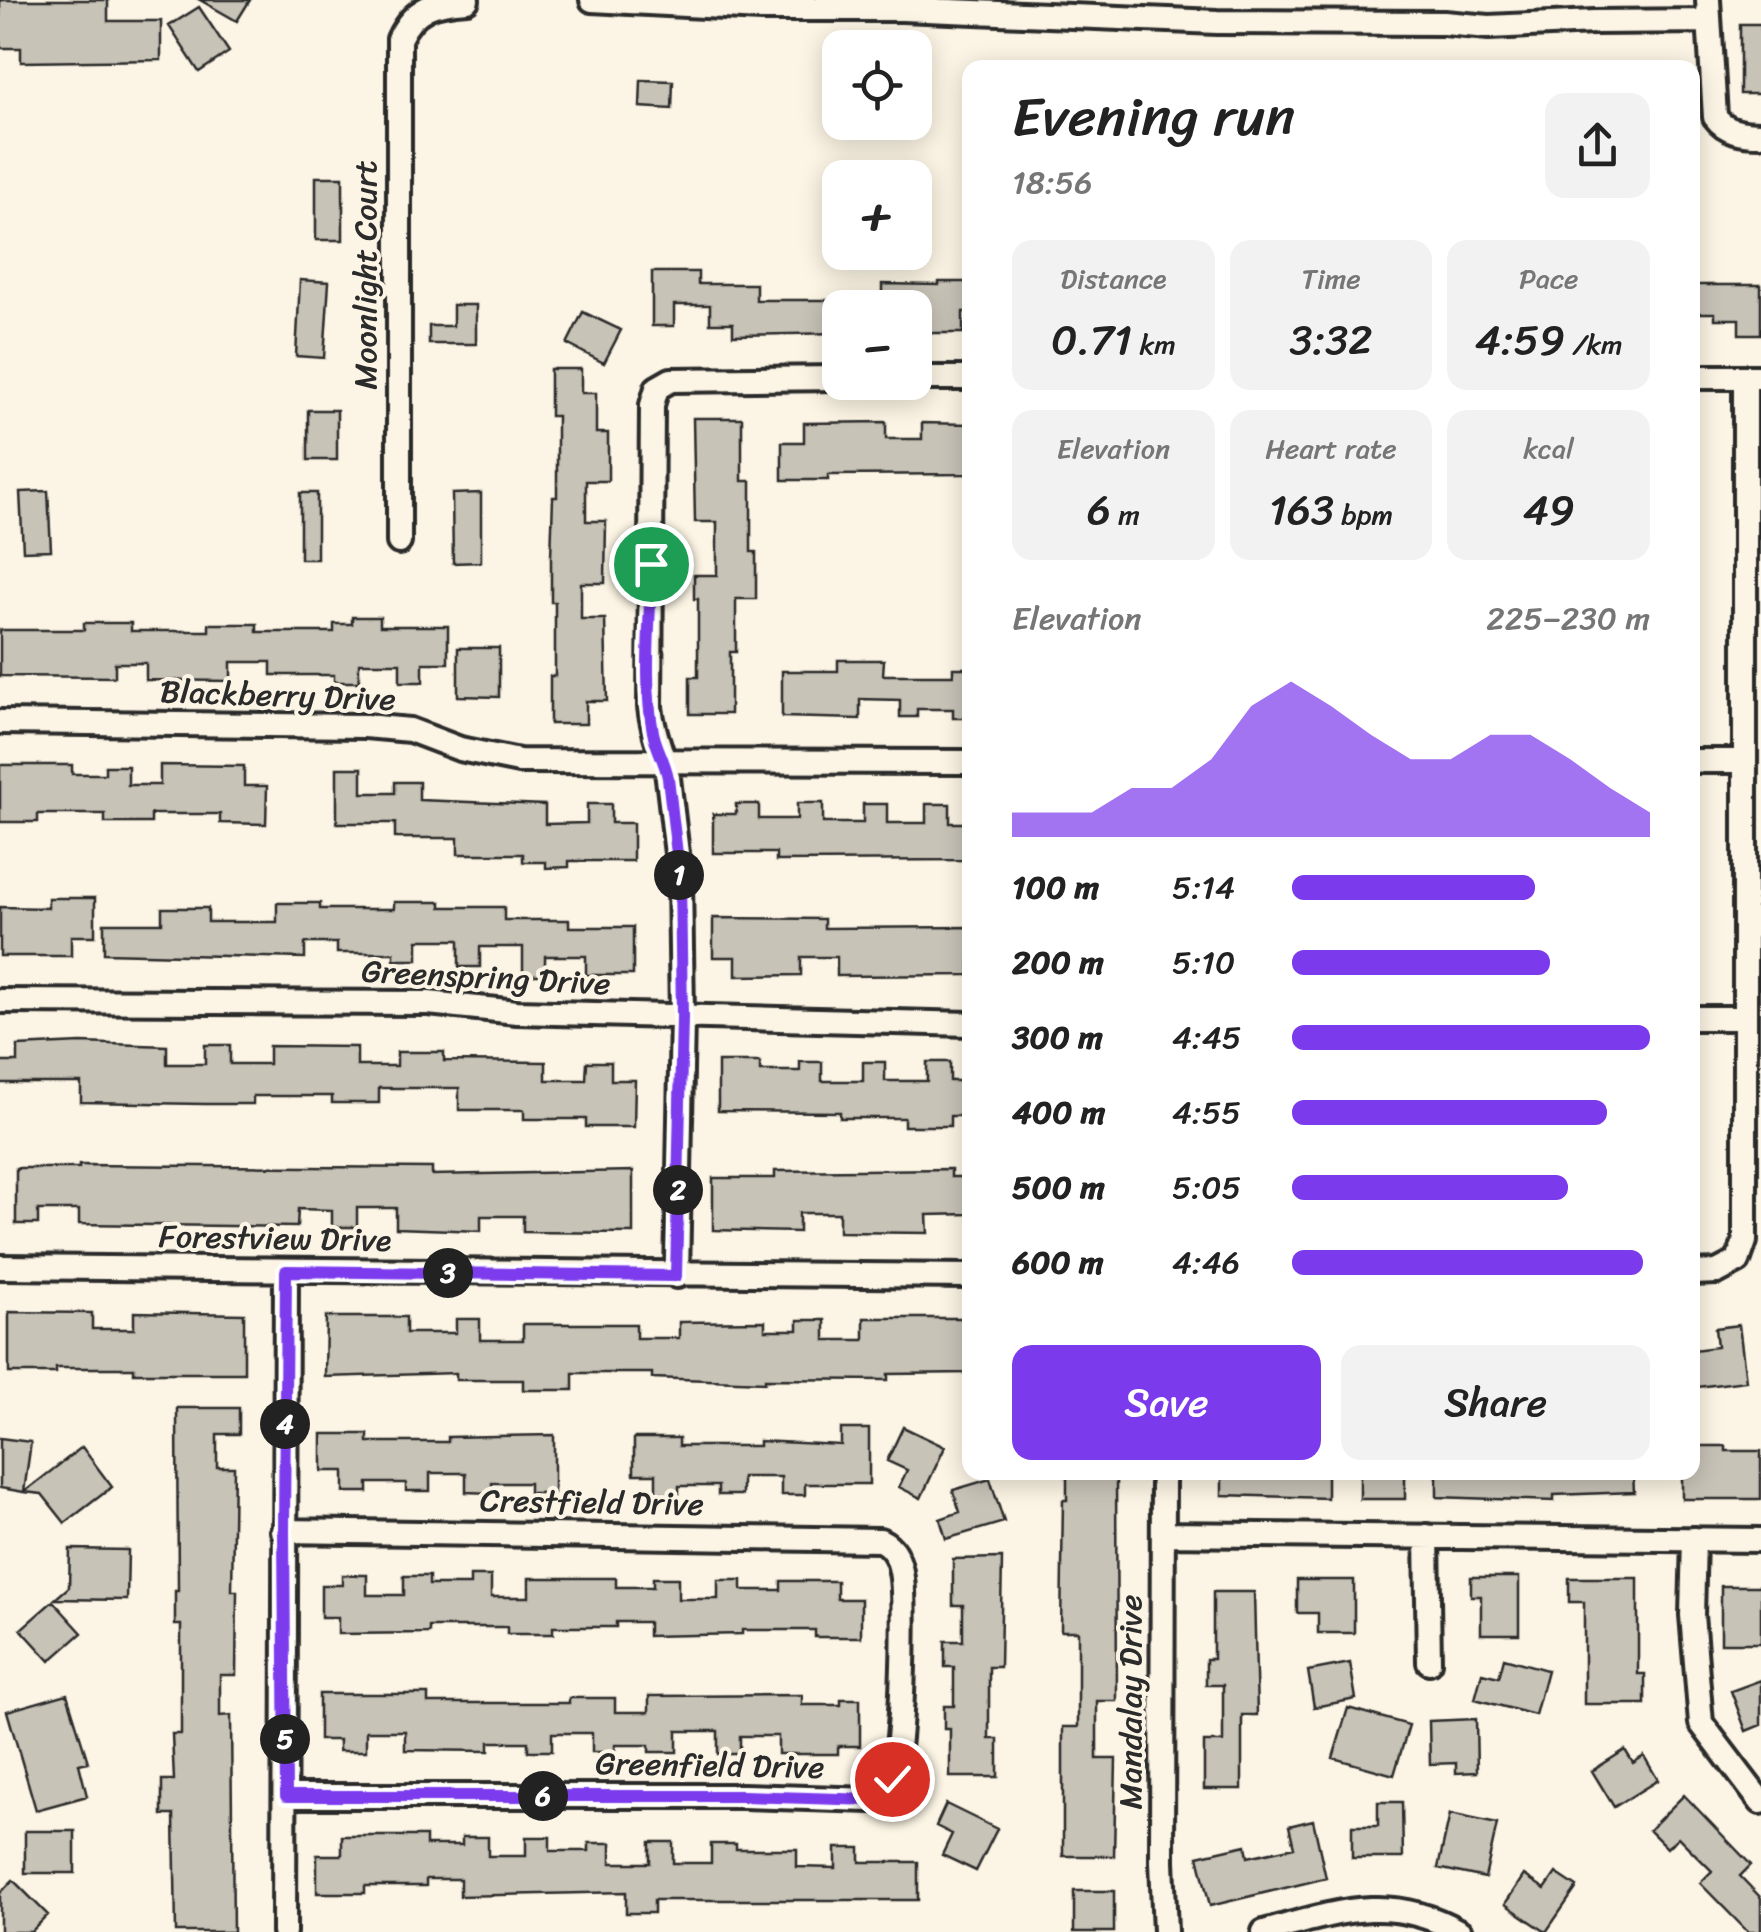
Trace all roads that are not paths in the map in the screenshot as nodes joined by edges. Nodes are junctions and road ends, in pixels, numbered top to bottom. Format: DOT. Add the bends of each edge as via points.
graph roads {
  1 [pos="467,0"];
  2 [pos="592,0"];
  3 [pos="617,0"];
  4 [pos="1709,10"];
  5 [pos="1761,134"];
  6 [pos="1700,377"];
  7 [pos="1753,377"];
  8 [pos="822,378"];
  9 [pos="932,378"];
  10 [pos="962,378"];
  11 [pos="398,542"];
  12 [pos="1752,646"];
  13 [pos="0,722"];
  14 [pos="1700,761"];
  15 [pos="1744,761"];
  16 [pos="665,762"];
  17 [pos="962,762"];
  18 [pos="0,1001"];
  19 [pos="682,1017"];
  20 [pos="1700,1018"];
  21 [pos="1743,1018"];
  22 [pos="962,1024"];
  23 [pos="0,1267"];
  24 [pos="286,1271"];
  25 [pos="1700,1273"];
  26 [pos="676,1276"];
  27 [pos="962,1276"];
  28 [pos="1163,1480"];
  29 [pos="284,1531"];
  30 [pos="1164,1534"];
  31 [pos="1427,1536"];
  32 [pos="1694,1539"];
  33 [pos="1761,1540"];
  34 [pos="895,1552"];
  35 [pos="1429,1662"];
  36 [pos="286,1796"];
  37 [pos="1761,1802"];
  38 [pos="284,1932"];
  39 [pos="1166,1932"];
  40 [pos="1264,1932"];
  41 [pos="1460,1932"];
  1 -- 11 [label="street, Moonlight Court" via="436,2 399,39"];
  2 -- 3 [label="street"];
  3 -- 4 [label="street" via="761,10 1488,27"];
  4 -- 5 [label="street" via="1715,116 1722,127"];
  6 -- 7 [label="street"];
  7 -- 12 [label="street"];
  8 -- 16 [label="street" via="683,379 658,388 652,405 650,707"];
  9 -- 10 [label="street"];
  12 -- 15 [label="street"];
  13 -- 16 [label="street, Blackberry Drive" via="364,726 410,730 519,762"];
  14 -- 15 [label="street"];
  15 -- 21 [label="street"];
  16 -- 17 [label="street, Blackberry Drive"];
  16 -- 19 [label="street" via="680,879"];
  18 -- 19 [label="street, Greenspring Drive" via="428,1003"];
  19 -- 22 [label="street, Greenspring Drive"];
  19 -- 26 [label="street"];
  20 -- 21 [label="street"];
  21 -- 25 [label="street" via="1746,1241 1738,1261"];
  23 -- 24 [label="street, Forestview Drive"];
  24 -- 26 [label="street, Forestview Drive"];
  24 -- 29 [label="street"];
  26 -- 27 [label="street, Forestview Drive"];
  28 -- 30 [label="street, Mandalay Drive"];
  29 -- 34 [label="street, Crestfield Drive" via="848,1538 880,1540"];
  29 -- 36 [label="street"];
  30 -- 31 [label="street"];
  30 -- 39 [label="street, Mandalay Drive"];
  31 -- 32 [label="street"];
  31 -- 35 [label="street"];
  32 -- 33 [label="street"];
  32 -- 37 [label="street" via="1701,1722"];
  34 -- 36 [label="street, Greenfield Drive" via="903,1623 896,1764 884,1796"];
  36 -- 38 [label="street"];
  40 -- 41 [label="street" via="1379,1907 1408,1909"];
}
